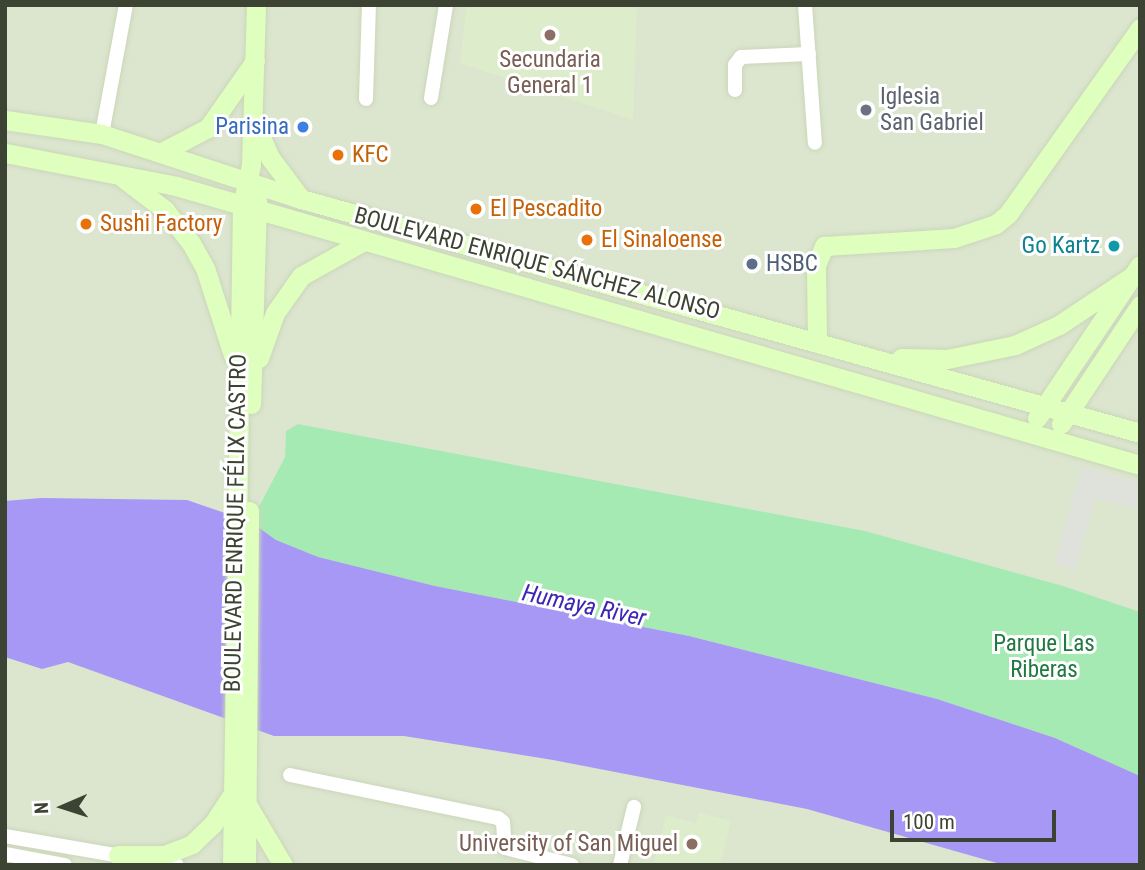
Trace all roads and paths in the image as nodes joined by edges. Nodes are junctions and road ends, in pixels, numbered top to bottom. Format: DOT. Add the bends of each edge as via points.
graph roads {
  1 [pos="126,5"];
  2 [pos="256,5"];
  3 [pos="369,5"];
  4 [pos="446,5"];
  5 [pos="805,5"];
  6 [pos="1140,28"];
  7 [pos="808,54"];
  8 [pos="255,60"];
  9 [pos="735,90"];
  10 [pos="431,98"];
  11 [pos="366,99"];
  12 [pos="253,119"];
  13 [pos="5,120"];
  14 [pos="102,134"];
  15 [pos="815,143"];
  16 [pos="162,152"];
  17 [pos="5,153"];
  18 [pos="111,170"];
  19 [pos="251,178"];
  20 [pos="301,199"];
  21 [pos="249,209"];
  22 [pos="364,241"];
  23 [pos="1135,271"];
  24 [pos="1140,305"];
  25 [pos="817,341"];
  26 [pos="868,355"];
  27 [pos="244,386"];
  28 [pos="1043,407"];
  29 [pos="1067,414"];
  30 [pos="1031,430"];
  31 [pos="1140,433"];
  32 [pos="1053,437"];
  33 [pos="1140,465"];
  34 [pos="290,775"];
  35 [pos="239,798"];
  36 [pos="634,807"];
  37 [pos="5,836"];
  38 [pos="5,854"];
  39 [pos="118,855"];
  40 [pos="564,864"];
  41 [pos="65,865"];
  42 [pos="177,865"];
  43 [pos="232,865"];
  44 [pos="246,865"];
  45 [pos="283,865"];
  46 [pos="620,865"];
  1 -- 14 [label="street"];
  2 -- 8 [label="main road, BOULEVARD ENRIQUE FÉLIX CASTRO"];
  3 -- 11 [label="street"];
  4 -- 10 [label="street"];
  5 -- 7 [label="street"];
  6 -- 25 [label="main road" via="1008,214 984,230 935,240 824,246 816,265"];
  7 -- 9 [label="street" via="741,57 735,65"];
  7 -- 15 [label="street"];
  8 -- 12 [label="main road, BOULEVARD ENRIQUE FÉLIX CASTRO"];
  8 -- 16 [label="main road" via="208,128"];
  12 -- 19 [label="main road, BOULEVARD ENRIQUE FÉLIX CASTRO"];
  12 -- 20 [label="main road" via="271,159"];
  13 -- 14 [label="main road, BOULEVARD ENRIQUE SÁNCHEZ ALONSO"];
  14 -- 16 [label="main road, BOULEVARD ENRIQUE SÁNCHEZ ALONSO"];
  16 -- 19 [label="main road, BOULEVARD ENRIQUE SÁNCHEZ ALONSO"];
  17 -- 18 [label="main road, BOULEVARD ENRIQUE SÁNCHEZ ALONSO"];
  18 -- 21 [label="main road, BOULEVARD ENRIQUE SÁNCHEZ ALONSO"];
  18 -- 27 [label="main road" via="158,203 191,243 216,298"];
  19 -- 20 [label="main road, BOULEVARD ENRIQUE SÁNCHEZ ALONSO"];
  19 -- 21 [label="main road, BOULEVARD ENRIQUE FÉLIX CASTRO"];
  20 -- 25 [label="main road, BOULEVARD ENRIQUE SÁNCHEZ ALONSO"];
  21 -- 22 [label="main road, BOULEVARD ENRIQUE SÁNCHEZ ALONSO"];
  21 -- 27 [label="main road, BOULEVARD ENRIQUE FÉLIX CASTRO"];
  22 -- 27 [label="main road" via="317,264 286,294"];
  22 -- 30 [label="main road, BOULEVARD ENRIQUE SÁNCHEZ ALONSO" via="630,321"];
  23 -- 26 [label="main road" via="1059,325 1015,345 930,360"];
  23 -- 28 [label="main road"];
  24 -- 29 [label="main road"];
  25 -- 26 [label="main road, BOULEVARD ENRIQUE SÁNCHEZ ALONSO"];
  26 -- 28 [label="main road, BOULEVARD ENRIQUE SÁNCHEZ ALONSO"];
  27 -- 35 [label="main road, BOULEVARD ENRIQUE FÉLIX CASTRO"];
  28 -- 29 [label="main road, BOULEVARD ENRIQUE SÁNCHEZ ALONSO"];
  28 -- 30 [label="main road"];
  29 -- 31 [label="main road, BOULEVARD ENRIQUE SÁNCHEZ ALONSO"];
  29 -- 32 [label="main road"];
  30 -- 32 [label="main road, BOULEVARD ENRIQUE SÁNCHEZ ALONSO"];
  32 -- 33 [label="main road, BOULEVARD ENRIQUE SÁNCHEZ ALONSO"];
  34 -- 40 [label="street" via="498,818 503,822 505,848"];
  35 -- 39 [label="main road" via="192,844 164,855"];
  35 -- 43 [label="main road, BOULEVARD ENRIQUE FÉLIX CASTRO"];
  35 -- 44 [label="main road, BOULEVARD ENRIQUE FÉLIX CASTRO"];
  35 -- 45 [label="main road"];
  36 -- 46 [label="street"];
  37 -- 39 [label="street"];
  38 -- 41 [label="street"];
  39 -- 42 [label="street"];
}
